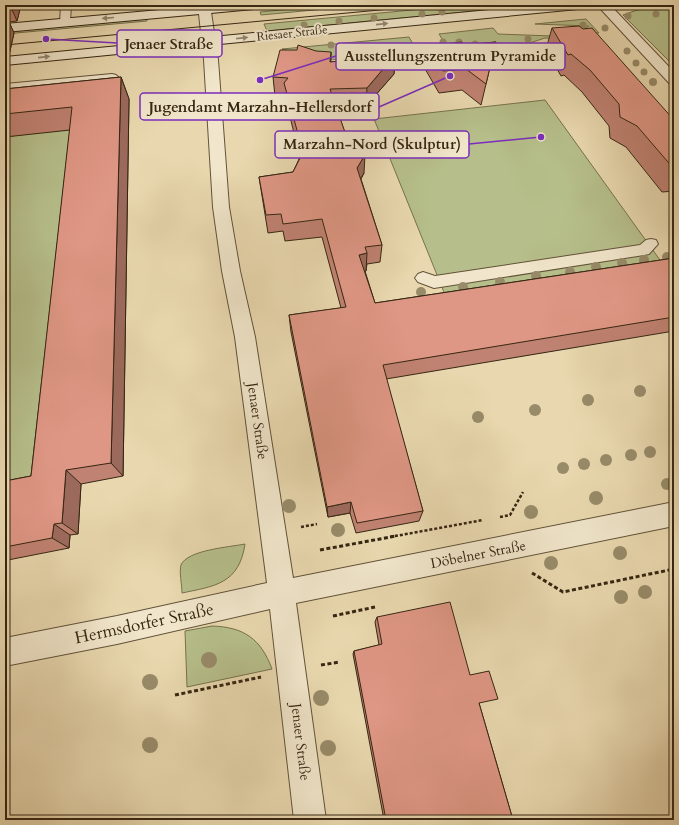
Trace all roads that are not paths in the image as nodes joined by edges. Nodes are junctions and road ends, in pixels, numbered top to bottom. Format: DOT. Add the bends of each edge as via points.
graph roads {
  1 [pos="66,5"];
  2 [pos="254,5"];
  3 [pos="578,5"];
  4 [pos="603,5"];
  5 [pos="205,12"];
  6 [pos="65,22"];
  7 [pos="5,28"];
  8 [pos="208,41"];
  9 [pos="5,61"];
  10 [pos="112,77"];
  11 [pos="674,80"];
  12 [pos="5,87"];
  13 [pos="674,117"];
  14 [pos="674,139"];
  15 [pos="651,244"];
  16 [pos="423,278"];
  17 [pos="674,514"];
  18 [pos="282,593"];
  19 [pos="5,652"];
  20 [pos="310,820"];
  1 -- 6 [label="lane"];
  2 -- 5 [label="street"];
  8 -- 3 [label="street, Riesaer Straße, one-way"];
  4 -- 11 [label="street"];
  5 -- 6 [label="street, one-way"];
  5 -- 8 [label="street, Jenaer Straße"];
  6 -- 7 [label="street"];
  9 -- 8 [label="street, Riesaer Straße, one-way"];
  8 -- 18 [label="street, Jenaer Straße" via="221,207 230,271 245,337"];
  10 -- 12 [label="lane"];
  13 -- 14 [label="lane" via="666,130"];
  15 -- 16 [label="lane" via="644,250 434,282"];
  17 -- 18 [label="street, Döbelner Straße"];
  18 -- 19 [label="street, Hermsdorfer Straße"];
  18 -- 20 [label="street, Jenaer Straße"];
}
